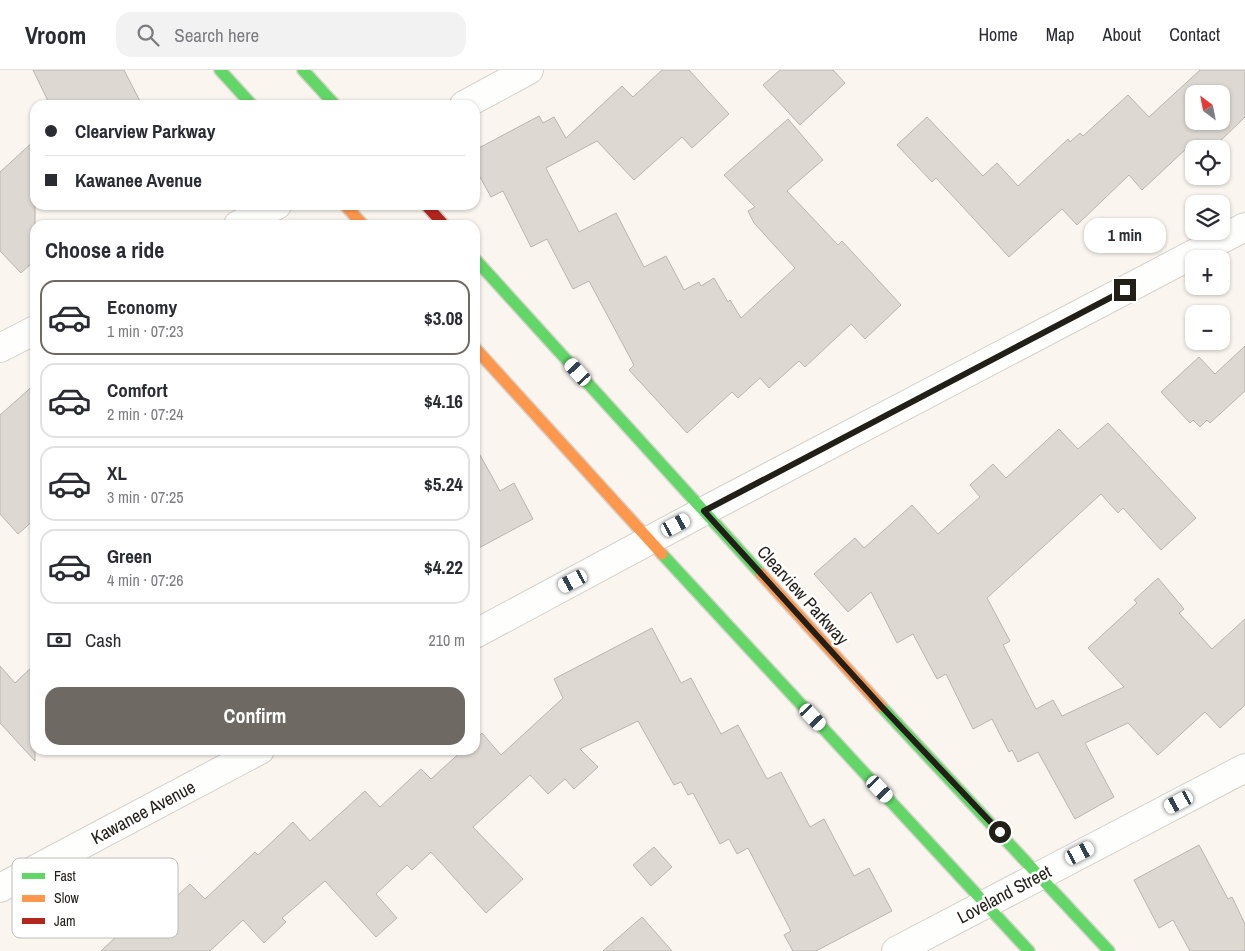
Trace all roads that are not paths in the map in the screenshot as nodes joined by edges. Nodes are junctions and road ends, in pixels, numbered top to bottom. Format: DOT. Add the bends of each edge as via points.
graph roads {
  1 [pos="220,70"];
  2 [pos="303,70"];
  3 [pos="530,70"];
  4 [pos="247,100"];
  5 [pos="330,100"];
  6 [pos="473,100"];
  7 [pos="267,210"];
  8 [pos="350,210"];
  9 [pos="430,210"];
  10 [pos="248,220"];
  11 [pos="358,220"];
  12 [pos="440,220"];
  13 [pos="1245,227"];
  14 [pos="480,265"];
  15 [pos="30,333"];
  16 [pos="0,348"];
  17 [pos="480,354"];
  18 [pos="704,511"];
  19 [pos="649,540"];
  20 [pos="480,631"];
  21 [pos="251,755"];
  22 [pos="1245,768"];
  23 [pos="57,858"];
  24 [pos="1040,874"];
  25 [pos="12,882"];
  26 [pos="0,888"];
  27 [pos="985,904"];
  28 [pos="896,951"];
  29 [pos="1029,951"];
  30 [pos="1109,951"];
  1 -- 4 [label="main road"];
  2 -- 5 [label="main road"];
  3 -- 6 [label="street"];
  7 -- 10 [label="street"];
  8 -- 11 [label="main road"];
  9 -- 12 [label="main road"];
  13 -- 18 [label="street"];
  14 -- 18 [label="main road, Clearview Parkway"];
  15 -- 16 [label="street"];
  17 -- 19 [label="main road"];
  18 -- 19 [label="street"];
  18 -- 24 [label="main road, Clearview Parkway" via="906,733"];
  19 -- 20 [label="street"];
  19 -- 27 [label="main road"];
  21 -- 23 [label="street, Kawanee Avenue"];
  22 -- 24 [label="street, Loveland Street"];
  24 -- 27 [label="street, Loveland Street"];
  24 -- 30 [label="main road, Clearview Parkway"];
  25 -- 26 [label="street, Kawanee Avenue"];
  27 -- 28 [label="street, Loveland Street"];
  27 -- 29 [label="main road"];
}
